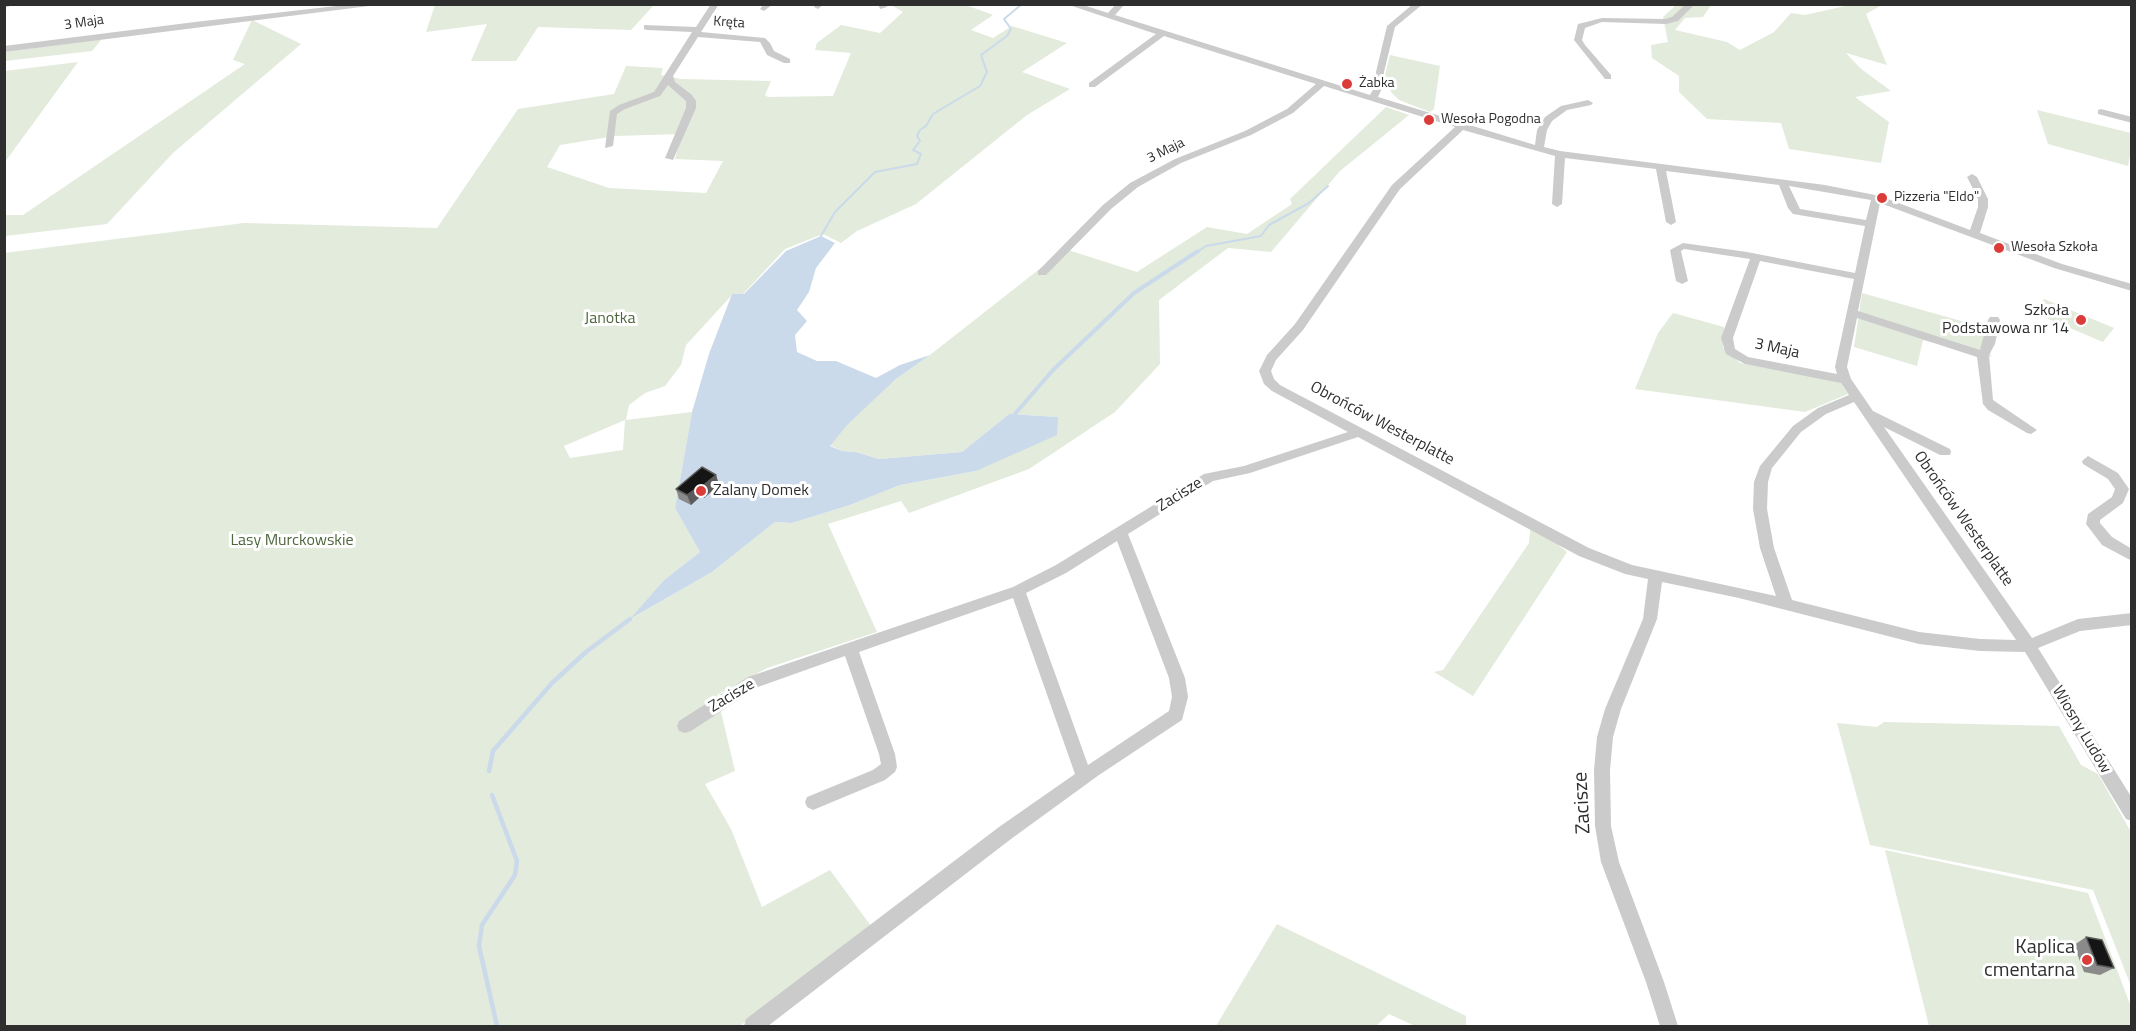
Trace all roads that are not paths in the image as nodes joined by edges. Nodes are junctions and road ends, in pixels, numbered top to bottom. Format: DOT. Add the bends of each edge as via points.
graph roads {
  1 [pos="12,4"];
  2 [pos="381,4"];
  3 [pos="715,4"];
  4 [pos="1070,4"];
  5 [pos="1120,4"];
  6 [pos="1419,4"];
  7 [pos="1691,4"];
  8 [pos="4,6"];
  9 [pos="1109,17"];
  10 [pos="647,27"];
  11 [pos="696,32"];
  12 [pos="1162,33"];
  13 [pos="4,49"];
  14 [pos="787,61"];
  15 [pos="669,77"];
  16 [pos="1608,78"];
  17 [pos="1322,83"];
  18 [pos="1092,85"];
  19 [pos="1372,99"];
  20 [pos="1588,103"];
  21 [pos="2102,112"];
  22 [pos="2132,120"];
  23 [pos="1462,126"];
  24 [pos="608,146"];
  25 [pos="1539,149"];
  26 [pos="1560,154"];
  27 [pos="670,158"];
  28 [pos="1661,168"];
  29 [pos="1972,177"];
  30 [pos="1783,183"];
  31 [pos="1876,198"];
  32 [pos="1557,204"];
  33 [pos="1671,222"];
  34 [pos="1871,224"];
  35 [pos="1974,234"];
  36 [pos="1756,257"];
  37 [pos="1042,273"];
  38 [pos="1860,278"];
  39 [pos="1682,281"];
  40 [pos="2132,288"];
  41 [pos="1852,313"];
  42 [pos="1994,320"];
  43 [pos="1983,355"];
  44 [pos="1850,388"];
  45 [pos="1867,413"];
  46 [pos="2031,430"];
  47 [pos="1357,433"];
  48 [pos="1945,452"];
  49 [pos="2088,461"];
  50 [pos="1121,532"];
  51 [pos="2132,556"];
  52 [pos="1656,576"];
  53 [pos="1018,591"];
  54 [pos="1786,603"];
  55 [pos="2132,619"];
  56 [pos="2030,646"];
  57 [pos="850,648"];
  58 [pos="685,726"];
  59 [pos="1084,777"];
  60 [pos="813,802"];
  61 [pos="2132,814"];
  62 [pos="753,1026"];
  63 [pos="1669,1026"];
  1 -- 8 [label="street"];
  2 -- 13 [label="street, 3 Maja"];
  3 -- 11 [label="street, Kręta"];
  4 -- 9 [label="street"];
  5 -- 9 [label="street"];
  6 -- 19 [label="street" via="1391,26 1380,84"];
  7 -- 16 [label="street" via="1666,22 1602,20 1581,26 1581,46"];
  9 -- 12 [label="street"];
  10 -- 11 [label="street, Kręta"];
  11 -- 14 [label="street, Kręta" via="762,40 770,53"];
  11 -- 15 [label="street, Kręta"];
  12 -- 17 [label="street"];
  12 -- 18 [label="street"];
  15 -- 24 [label="street, Kręta" via="657,94 613,112"];
  15 -- 27 [label="street" via="691,101"];
  17 -- 19 [label="street"];
  17 -- 37 [label="street, 3 Maja" via="1290,111 1134,185"];
  19 -- 23 [label="street"];
  20 -- 25 [label="street" via="1564,108 1548,119"];
  21 -- 22 [label="street"];
  23 -- 25 [label="street"];
  23 -- 47 [label="street, Obrońców Westerplatte" via="1396,187 1265,370 1268,381 1276,388"];
  25 -- 26 [label="street"];
  26 -- 28 [label="street"];
  26 -- 32 [label="street"];
  28 -- 30 [label="street"];
  28 -- 33 [label="street"];
  29 -- 35 [label="street" via="1983,199"];
  30 -- 31 [label="street"];
  30 -- 34 [label="street" via="1797,212"];
  31 -- 34 [label="street"];
  31 -- 35 [label="street"];
  34 -- 38 [label="street"];
  35 -- 40 [label="street" via="2058,266"];
  36 -- 38 [label="street"];
  36 -- 39 [label="street" via="1677,247"];
  36 -- 44 [label="street, 3 Maja" via="1727,338 1730,351 1745,360"];
  38 -- 41 [label="street"];
  41 -- 43 [label="street"];
  41 -- 44 [label="street" via="1841,368"];
  42 -- 43 [label="street"];
  43 -- 46 [label="street" via="1987,401"];
  44 -- 45 [label="street, Obrońców Westerplatte"];
  44 -- 54 [label="street" via="1797,429 1766,466 1761,482 1760,509 1767,548"];
  45 -- 48 [label="street, Obrońców Westerplatte"];
  45 -- 56 [label="street, Obrońców Westerplatte"];
  47 -- 50 [label="street, Zacisze" via="1245,470 1209,477"];
  47 -- 52 [label="street, Obrońców Westerplatte" via="1584,552"];
  49 -- 51 [label="street" via="2113,476 2122,489 2118,500 2093,518 2093,524 2108,541"];
  50 -- 53 [label="street, Zacisze"];
  50 -- 59 [label="street" via="1177,678 1180,697 1176,715"];
  52 -- 54 [label="street, Obrońców Westerplatte"];
  52 -- 63 [label="street, Zacisze" via="1650,619 1605,737 1603,826 1610,862"];
  53 -- 57 [label="street, Zacisze"];
  53 -- 59 [label="street"];
  54 -- 56 [label="street, Obrońców Westerplatte" via="1918,638"];
  55 -- 56 [label="street, Obrońców Westerplatte" via="2078,625"];
  56 -- 61 [label="street, Wiosny Ludów"];
  57 -- 58 [label="street, Zacisze" via="753,682"];
  57 -- 60 [label="street" via="889,767 879,776"];
  59 -- 62 [label="street"];
}
